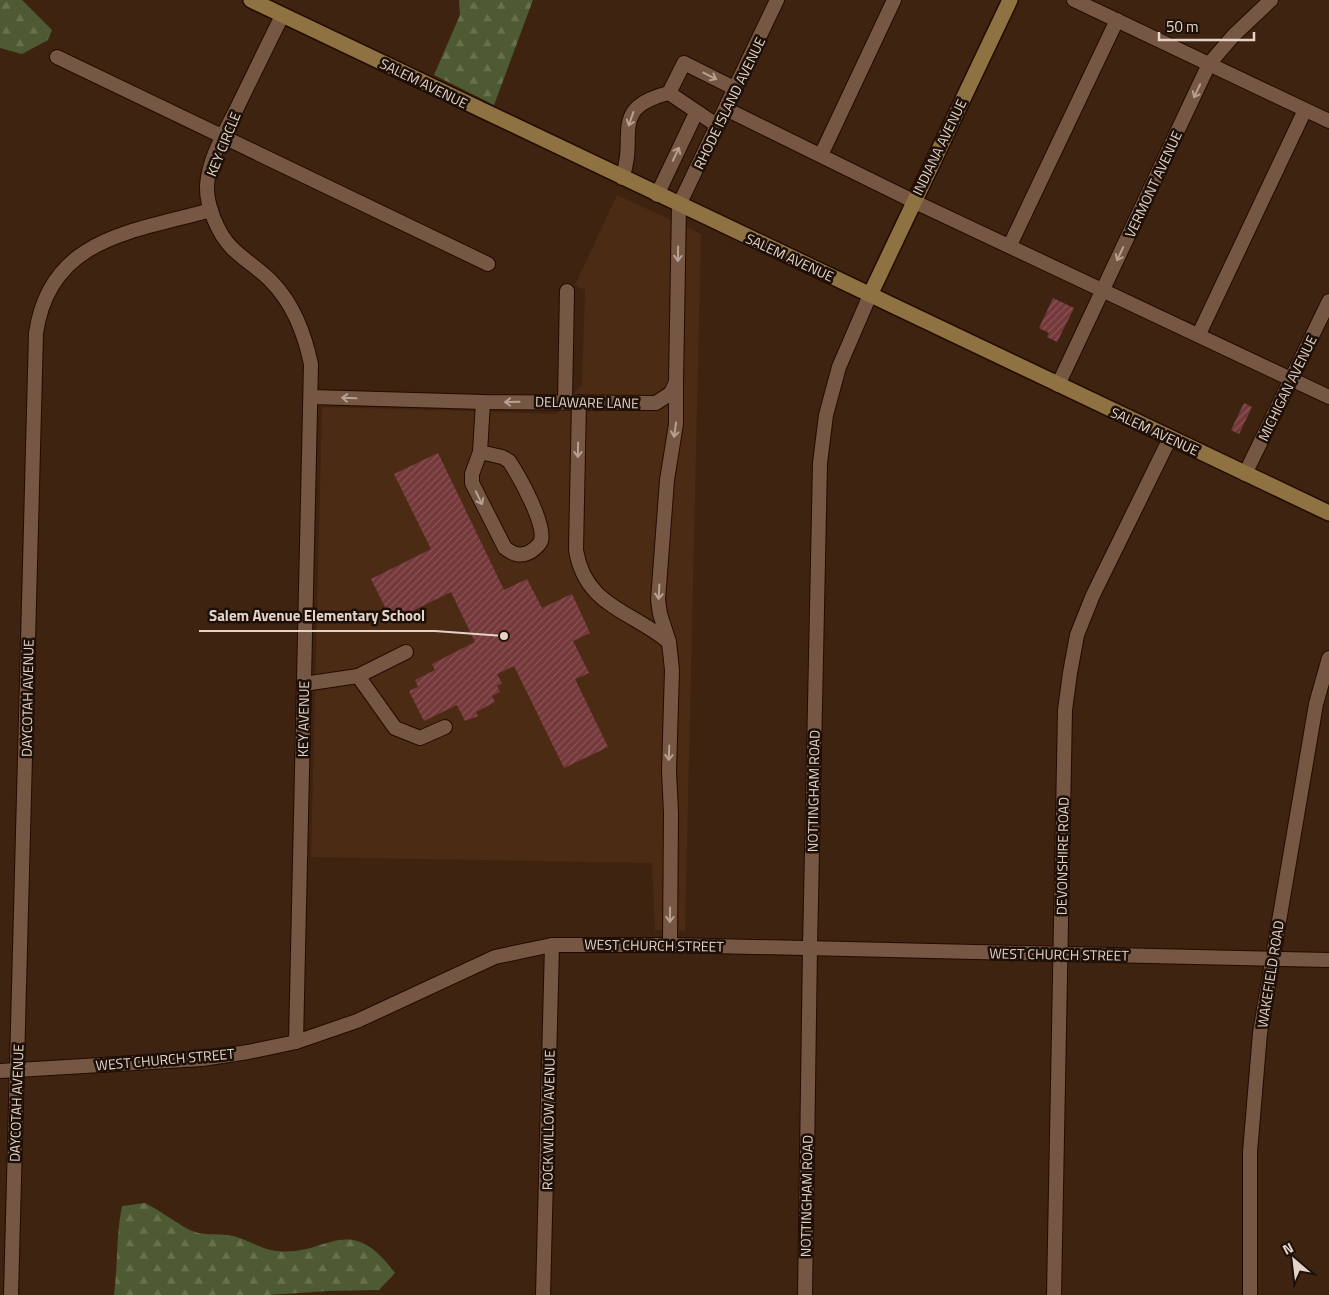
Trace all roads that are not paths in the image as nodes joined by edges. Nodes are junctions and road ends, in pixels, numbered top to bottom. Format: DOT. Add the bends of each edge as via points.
graph roads {
  1 [pos="251,0"];
  2 [pos="777,0"];
  3 [pos="894,0"];
  4 [pos="1010,0"];
  5 [pos="1074,0"];
  6 [pos="1271,0"];
  7 [pos="282,16"];
  8 [pos="1117,20"];
  9 [pos="56,57"];
  10 [pos="1210,64"];
  11 [pos="736,89"];
  12 [pos="669,93"];
  13 [pos="726,110"];
  14 [pos="1305,110"];
  15 [pos="696,113"];
  16 [pos="1329,121"];
  17 [pos="718,126"];
  18 [pos="223,137"];
  19 [pos="821,155"];
  20 [pos="622,178"];
  21 [pos="657,194"];
  22 [pos="913,201"];
  23 [pos="679,205"];
  24 [pos="211,210"];
  25 [pos="1010,245"];
  26 [pos="488,264"];
  27 [pos="1103,290"];
  28 [pos="567,291"];
  29 [pos="870,295"];
  30 [pos="1329,301"];
  31 [pos="1199,334"];
  32 [pos="1291,380"];
  33 [pos="676,382"];
  34 [pos="1058,385"];
  35 [pos="311,397"];
  36 [pos="1329,397"];
  37 [pos="572,401"];
  38 [pos="483,402"];
  39 [pos="1170,438"];
  40 [pos="480,452"];
  41 [pos="1245,474"];
  42 [pos="1329,514"];
  43 [pos="669,642"];
  44 [pos="406,652"];
  45 [pos="1329,658"];
  46 [pos="358,676"];
  47 [pos="304,684"];
  48 [pos="445,726"];
  49 [pos="552,945"];
  50 [pos="670,945"];
  51 [pos="810,948"];
  52 [pos="1059,954"];
  53 [pos="1272,958"];
  54 [pos="1329,960"];
  55 [pos="296,1042"];
  56 [pos="17,1070"];
  57 [pos="0,1071"];
  58 [pos="11,1295"];
  59 [pos="543,1295"];
  60 [pos="806,1295"];
  61 [pos="1054,1295"];
  62 [pos="1250,1295"];
  1 -- 7 [label="main road, SALEM AVENUE"];
  2 -- 11 [label="street, RHODE ISLAND AVENUE"];
  3 -- 19 [label="street"];
  4 -- 22 [label="main road, INDIANA AVENUE"];
  5 -- 8 [label="street"];
  6 -- 10 [label="street, VERMONT AVENUE" via="1234,35"];
  7 -- 18 [label="street, KEY CIRCLE"];
  7 -- 20 [label="main road, SALEM AVENUE"];
  8 -- 10 [label="street"];
  8 -- 25 [label="street"];
  9 -- 18 [label="street"];
  10 -- 14 [label="street"];
  10 -- 27 [label="street, VERMONT AVENUE, one-way"];
  12 -- 11 [label="street, one-way" via="684,62"];
  11 -- 13 [label="street, RHODE ISLAND AVENUE"];
  12 -- 15 [label="street"];
  12 -- 20 [label="street, one-way" via="641,103 632,113 626,133 627,165"];
  13 -- 17 [label="street, RHODE ISLAND AVENUE"];
  13 -- 19 [label="street"];
  14 -- 16 [label="street"];
  14 -- 31 [label="street"];
  15 -- 17 [label="street"];
  21 -- 15 [label="street, one-way"];
  17 -- 23 [label="street, RHODE ISLAND AVENUE"];
  18 -- 24 [label="street, KEY CIRCLE" via="209,170 207,188"];
  18 -- 26 [label="street"];
  19 -- 22 [label="street"];
  20 -- 21 [label="main road, SALEM AVENUE"];
  21 -- 23 [label="main road, SALEM AVENUE"];
  22 -- 25 [label="street"];
  22 -- 29 [label="main road, INDIANA AVENUE"];
  23 -- 29 [label="main road, SALEM AVENUE"];
  23 -- 33 [label="street, one-way"];
  24 -- 35 [label="street, KEY CIRCLE" via="232,247 271,280 299,321 311,364"];
  24 -- 56 [label="street, DAYCOTAH AVENUE" via="113,238 86,250 69,262 57,277 39,311"];
  25 -- 27 [label="street"];
  27 -- 31 [label="street"];
  27 -- 34 [label="street, VERMONT AVENUE"];
  28 -- 37 [label="street"];
  29 -- 34 [label="main road, SALEM AVENUE"];
  29 -- 51 [label="street, NOTTINGHAM ROAD" via="839,367 826,415 820,463"];
  30 -- 32 [label="street, MICHIGAN AVENUE"];
  31 -- 32 [label="street"];
  32 -- 36 [label="street"];
  32 -- 41 [label="street, MICHIGAN AVENUE"];
  33 -- 37 [label="street, DELAWARE LANE" via="671,392 656,403"];
  33 -- 43 [label="street, one-way" via="676,424 667,480 658,600"];
  34 -- 39 [label="main road, SALEM AVENUE"];
  38 -- 35 [label="street, DELAWARE LANE, one-way"];
  35 -- 47 [label="street, KEY AVENUE"];
  37 -- 38 [label="street, DELAWARE LANE, one-way"];
  37 -- 43 [label="street, one-way" via="576,550 582,577 596,594"];
  38 -- 40 [label="street"];
  39 -- 41 [label="main road, SALEM AVENUE"];
  39 -- 52 [label="street, DEVONSHIRE ROAD" via="1093,595 1078,636 1070,673 1066,710"];
  40 -- 40 [label="street, one-way" via="472,474 475,490 505,548 518,555 527,553 541,541 541,526 509,462"];
  41 -- 42 [label="main road, SALEM AVENUE"];
  43 -- 50 [label="street, one-way" via="672,670"];
  44 -- 46 [label="street"];
  45 -- 53 [label="street, WAKEFIELD ROAD" via="1316,704"];
  46 -- 47 [label="street"];
  46 -- 48 [label="street" via="395,728 420,738"];
  47 -- 55 [label="street, KEY AVENUE"];
  49 -- 50 [label="street, WEST CHURCH STREET"];
  49 -- 55 [label="street, WEST CHURCH STREET" via="495,957 357,1021"];
  49 -- 59 [label="street, ROCK WILLOW AVENUE"];
  50 -- 51 [label="street, WEST CHURCH STREET"];
  51 -- 52 [label="street, WEST CHURCH STREET"];
  51 -- 60 [label="street, NOTTINGHAM ROAD"];
  52 -- 53 [label="street, WEST CHURCH STREET"];
  52 -- 61 [label="street, DEVONSHIRE ROAD"];
  53 -- 54 [label="street, WEST CHURCH STREET"];
  53 -- 62 [label="street, WAKEFIELD ROAD" via="1260,1034 1250,1152"];
  55 -- 56 [label="street, WEST CHURCH STREET" via="202,1059"];
  56 -- 57 [label="street, WEST CHURCH STREET"];
  56 -- 58 [label="street, DAYCOTAH AVENUE"];
}
